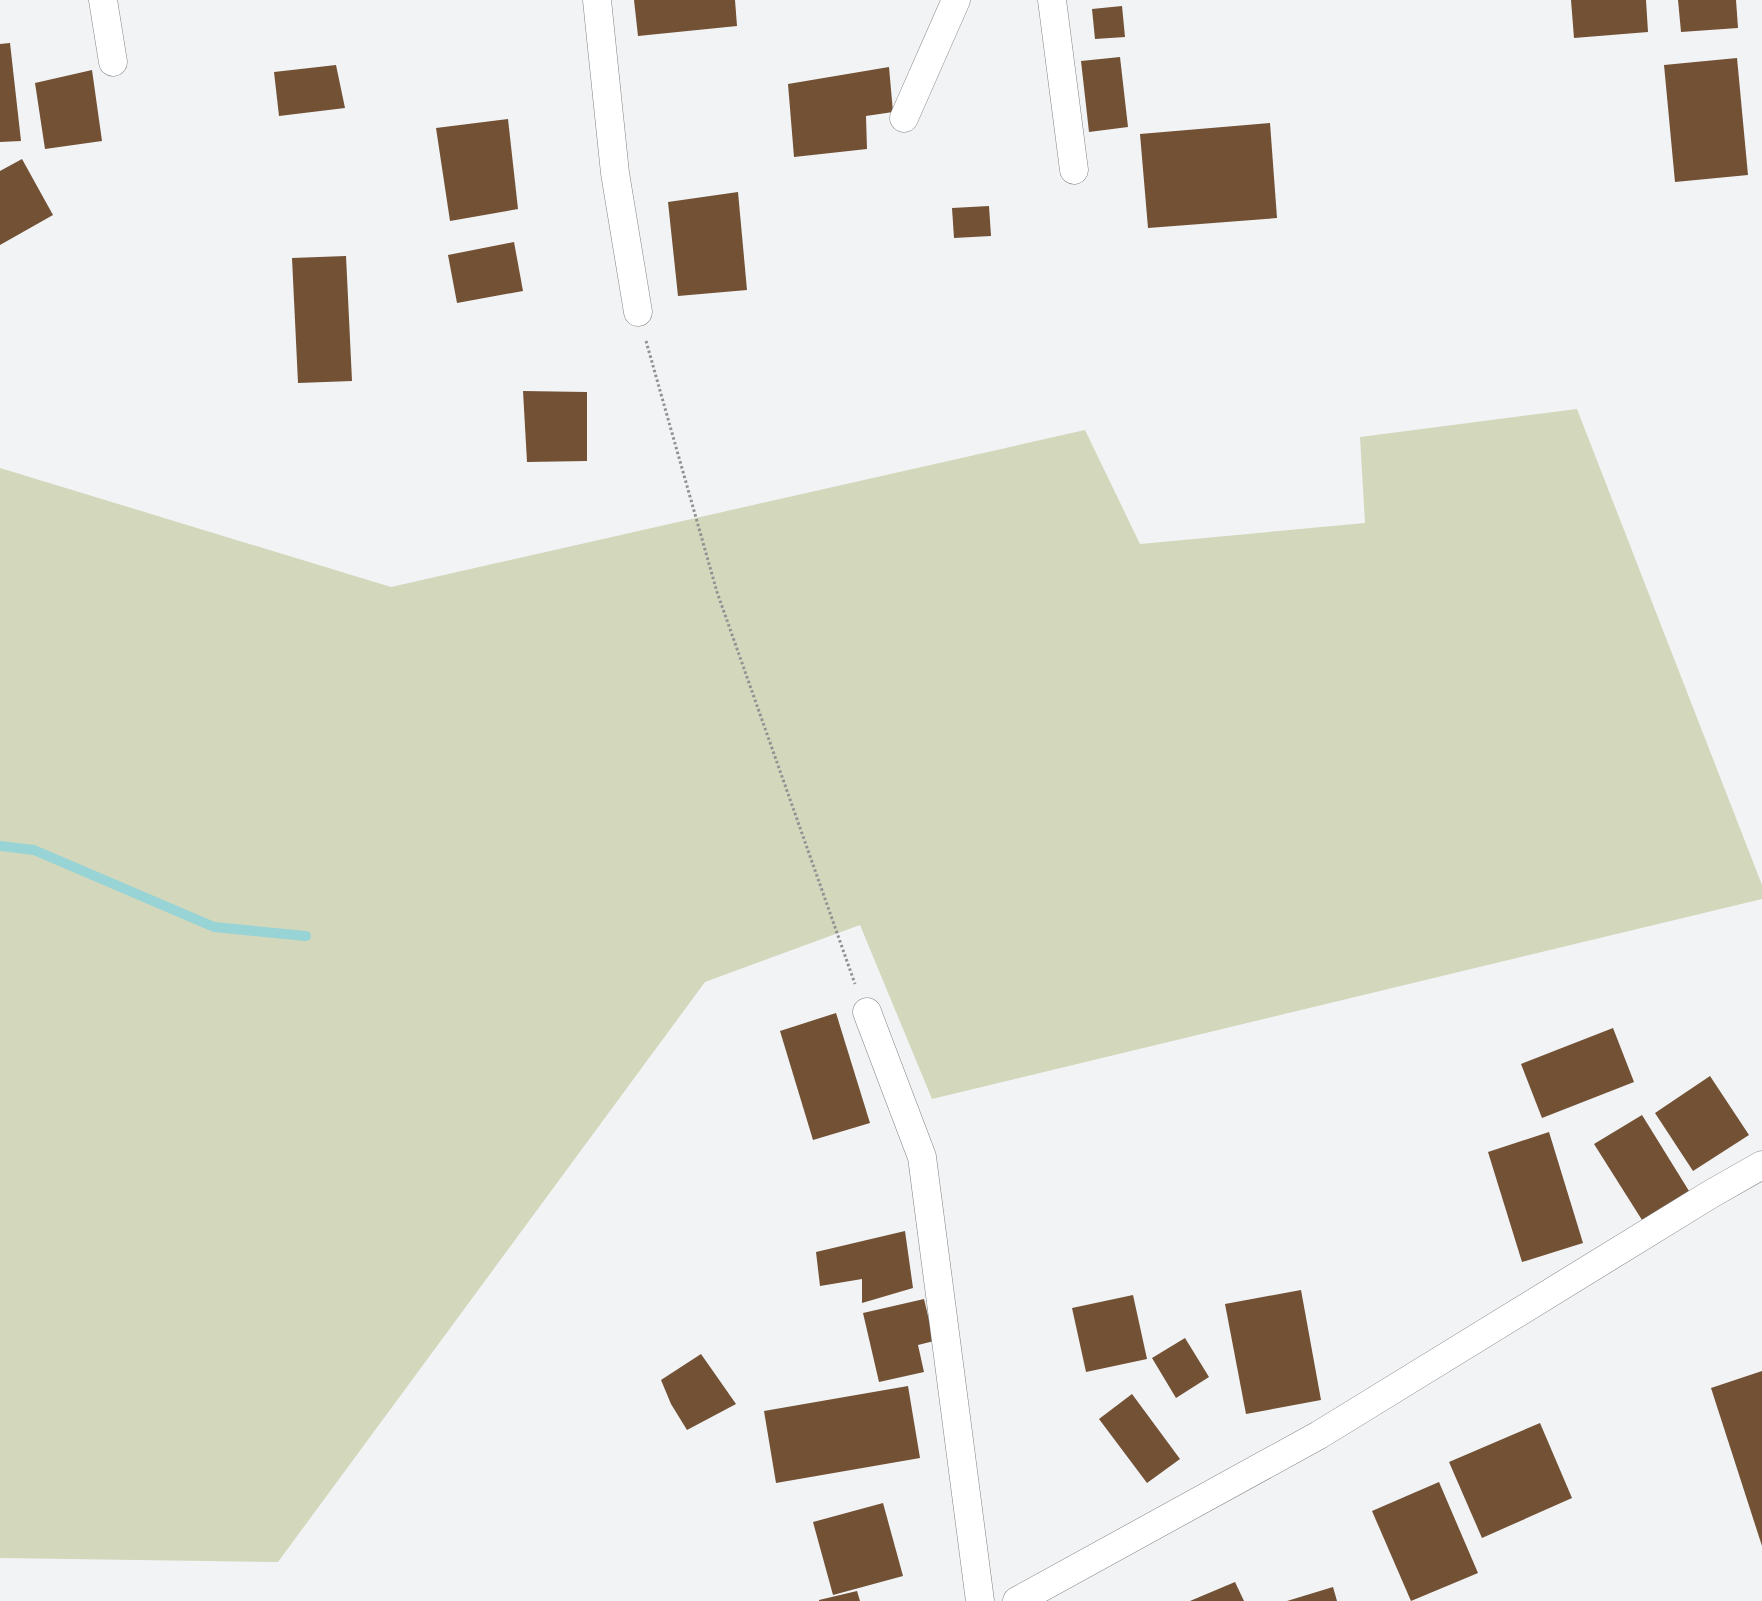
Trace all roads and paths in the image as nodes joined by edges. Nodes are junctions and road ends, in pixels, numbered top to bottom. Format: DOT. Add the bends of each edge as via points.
graph roads {
  1 [pos="103,0"];
  2 [pos="597,0"];
  3 [pos="956,0"];
  4 [pos="1052,0"];
  5 [pos="113,62"];
  6 [pos="904,118"];
  7 [pos="1074,170"];
  8 [pos="638,312"];
  9 [pos="867,1012"];
  10 [pos="1762,1165"];
  11 [pos="980,1601"];
  12 [pos="1017,1601"];
  1 -- 5 [label="street"];
  2 -- 8 [label="street" via="615,173"];
  3 -- 6 [label="street"];
  4 -- 7 [label="street"];
  8 -- 9 [label="path" via="716,592"];
  9 -- 11 [label="street" via="922,1157"];
  10 -- 12 [label="street" via="1320,1436"];
}
